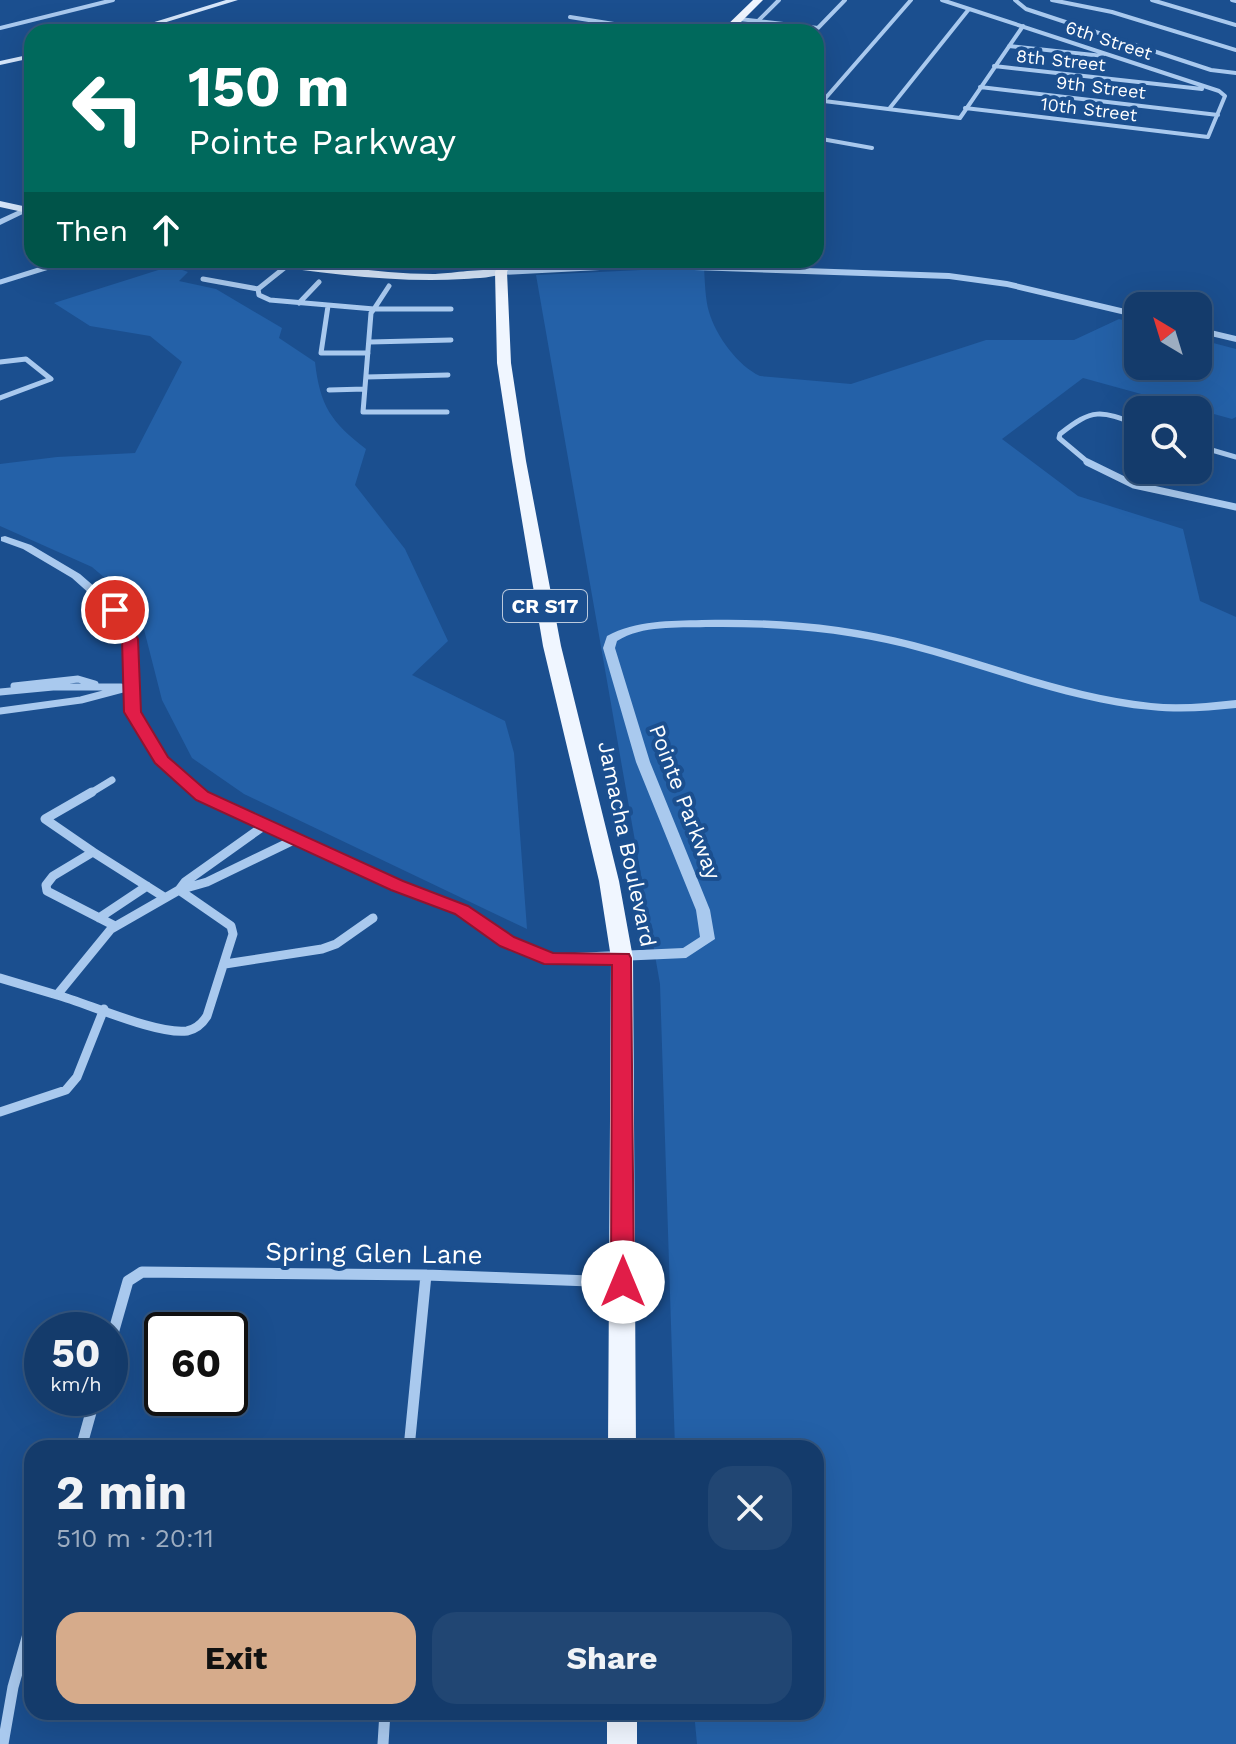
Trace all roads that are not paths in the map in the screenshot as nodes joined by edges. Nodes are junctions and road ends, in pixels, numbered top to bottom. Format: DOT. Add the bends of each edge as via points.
graph roads {
  1 [pos="113,0"];
  2 [pos="234,0"];
  3 [pos="758,0"];
  4 [pos="779,0"];
  5 [pos="845,0"];
  6 [pos="911,0"];
  7 [pos="942,0"];
  8 [pos="1015,0"];
  9 [pos="1052,0"];
  10 [pos="1152,0"];
  11 [pos="969,9"];
  12 [pos="570,17"];
  13 [pos="739,19"];
  14 [pos="595,21"];
  15 [pos="758,21"];
  16 [pos="153,24"];
  17 [pos="590,24"];
  18 [pos="614,24"];
  19 [pos="734,24"];
  20 [pos="755,24"];
  21 [pos="777,24"];
  22 [pos="822,24"];
  23 [pos="1236,25"];
  24 [pos="1023,26"];
  25 [pos="0,28"];
  26 [pos="1009,46"];
  27 [pos="1236,50"];
  28 [pos="24,58"];
  29 [pos="1120,58"];
  30 [pos="0,63"];
  31 [pos="994,66"];
  32 [pos="1236,73"];
  33 [pos="980,87"];
  34 [pos="1219,91"];
  35 [pos="824,100"];
  36 [pos="824,101"];
  37 [pos="965,108"];
  38 [pos="889,109"];
  39 [pos="1218,115"];
  40 [pos="824,139"];
  41 [pos="872,148"];
  42 [pos="0,204"];
  43 [pos="24,210"];
  44 [pos="24,213"];
  45 [pos="0,222"];
  46 [pos="45,268"];
  47 [pos="284,268"];
  48 [pos="319,268"];
  49 [pos="498,268"];
  50 [pos="504,268"];
  51 [pos="702,268"];
  52 [pos="203,279"];
  53 [pos="0,282"];
  54 [pos="319,282"];
  55 [pos="389,286"];
  56 [pos="258,289"];
  57 [pos="299,303"];
  58 [pos="328,306"];
  59 [pos="374,309"];
  60 [pos="451,309"];
  61 [pos="1124,312"];
  62 [pos="1212,333"];
  63 [pos="1236,339"];
  64 [pos="451,340"];
  65 [pos="370,342"];
  66 [pos="368,353"];
  67 [pos="0,362"];
  68 [pos="448,375"];
  69 [pos="366,377"];
  70 [pos="365,389"];
  71 [pos="329,390"];
  72 [pos="0,398"];
  73 [pos="447,412"];
  74 [pos="1124,420"];
  75 [pos="1212,450"];
  76 [pos="1236,457"];
  77 [pos="1124,482"];
  78 [pos="1131,484"];
  79 [pos="1236,507"];
  80 [pos="2,537"];
  81 [pos="130,687"];
  82 [pos="0,690"];
  83 [pos="1236,704"];
  84 [pos="0,711"];
  85 [pos="112,780"];
  86 [pos="265,825"];
  87 [pos="296,839"];
  88 [pos="93,852"];
  89 [pos="214,861"];
  90 [pos="233,870"];
  91 [pos="147,886"];
  92 [pos="179,890"];
  93 [pos="164,897"];
  94 [pos="99,918"];
  95 [pos="373,918"];
  96 [pos="115,926"];
  97 [pos="622,958"];
  98 [pos="225,964"];
  99 [pos="0,978"];
  100 [pos="56,996"];
  101 [pos="104,1009"];
  102 [pos="0,1112"];
  103 [pos="426,1275"];
  104 [pos="623,1282"];
  105 [pos="119,1312"];
  106 [pos="90,1416"];
  107 [pos="83,1440"];
  108 [pos="410,1440"];
  109 [pos="622,1440"];
  110 [pos="24,1648"];
  111 [pos="384,1720"];
  112 [pos="622,1720"];
  113 [pos="3,1744"];
  114 [pos="383,1744"];
  115 [pos="622,1744"];
  1 -- 25 [label="street"];
  2 -- 16 [label="main road"];
  3 -- 13 [label="main road"];
  4 -- 15 [label="street"];
  5 -- 22 [label="street"];
  6 -- 35 [label="street"];
  7 -- 11 [label="street, 6th Street"];
  8 -- 32 [label="street" via="1026,9 1211,70"];
  9 -- 27 [label="street" via="1112,12"];
  10 -- 23 [label="street"];
  11 -- 24 [label="street, 6th Street"];
  11 -- 38 [label="street"];
  12 -- 14 [label="street"];
  13 -- 15 [label="street"];
  13 -- 19 [label="main road"];
  14 -- 17 [label="street"];
  14 -- 18 [label="street"];
  15 -- 20 [label="street"];
  15 -- 21 [label="street"];
  24 -- 26 [label="street"];
  24 -- 29 [label="street, 6th Street"];
  26 -- 29 [label="street"];
  26 -- 31 [label="street"];
  28 -- 30 [label="main road"];
  29 -- 34 [label="street, 6th Street"];
  31 -- 33 [label="street"];
  31 -- 34 [label="street, 8th Street"];
  33 -- 37 [label="street"];
  33 -- 39 [label="street, 9th Street"];
  34 -- 39 [label="street" via="1225,96"];
  36 -- 38 [label="street"];
  37 -- 38 [label="street" via="960,118"];
  37 -- 39 [label="street, 10th Street" via="1209,135"];
  40 -- 41 [label="street"];
  42 -- 43 [label="main road"];
  44 -- 45 [label="street"];
  46 -- 53 [label="street"];
  47 -- 56 [label="street"];
  48 -- 49 [label="main road" via="467,278"];
  50 -- 97 [label="main road, Jamacha Boulevard / CR S17" via="504,363 525,492 552,646 609,881"];
  51 -- 61 [label="street" via="949,276"];
  52 -- 56 [label="street"];
  54 -- 57 [label="street"];
  55 -- 59 [label="street"];
  56 -- 57 [label="street" via="270,300"];
  57 -- 58 [label="street"];
  58 -- 59 [label="street"];
  58 -- 66 [label="street" via="321,353"];
  59 -- 60 [label="street"];
  59 -- 65 [label="street"];
  62 -- 63 [label="street"];
  64 -- 65 [label="street"];
  65 -- 66 [label="street"];
  66 -- 69 [label="street"];
  67 -- 72 [label="street" via="26,359 51,379"];
  68 -- 69 [label="street"];
  69 -- 70 [label="street"];
  70 -- 71 [label="street"];
  70 -- 73 [label="street" via="363,412"];
  74 -- 77 [label="street" via="1100,411 1086,413 1059,438 1070,451"];
  75 -- 76 [label="street"];
  78 -- 79 [label="street"];
  80 -- 81 [label="street, Pointe Parkway" via="76,576 115,610 130,639"];
  81 -- 82 [label="street"];
  81 -- 84 [label="street"];
  81 -- 86 [label="street, Pointe Parkway" via="132,712 161,760 202,796"];
  83 -- 97 [label="street, Pointe Parkway" via="1180,709 1114,703 911,645 808,628 732,622 619,634 609,648 643,762 703,910 708,939 686,953"];
  85 -- 88 [label="street" via="45,819"];
  86 -- 87 [label="street, Pointe Parkway"];
  86 -- 89 [label="street"];
  87 -- 90 [label="street"];
  87 -- 97 [label="street, Pointe Parkway" via="461,910 507,941 551,959"];
  88 -- 91 [label="street"];
  88 -- 94 [label="street" via="46,885 47,891"];
  89 -- 90 [label="street"];
  89 -- 92 [label="street"];
  90 -- 92 [label="street"];
  91 -- 93 [label="street"];
  91 -- 94 [label="street"];
  92 -- 93 [label="street"];
  92 -- 98 [label="street" via="231,926"];
  93 -- 96 [label="street"];
  94 -- 96 [label="street"];
  95 -- 98 [label="street" via="322,949"];
  96 -- 100 [label="street"];
  97 -- 104 [label="main road, Jamacha Boulevard / CR S17"];
  98 -- 101 [label="street" via="207,1016 194,1029 165,1029"];
  99 -- 100 [label="street"];
  100 -- 101 [label="street"];
  101 -- 102 [label="street" via="77,1077 66,1090"];
  103 -- 104 [label="street, Spring Glen Lane"];
  103 -- 105 [label="street, Spring Glen Lane" via="142,1272 128,1281"];
  103 -- 108 [label="street"];
  104 -- 109 [label="main road, Jamacha Boulevard / CR S17"];
  106 -- 107 [label="street"];
  110 -- 113 [label="street"];
  111 -- 114 [label="street"];
  112 -- 115 [label="main road"];
}
